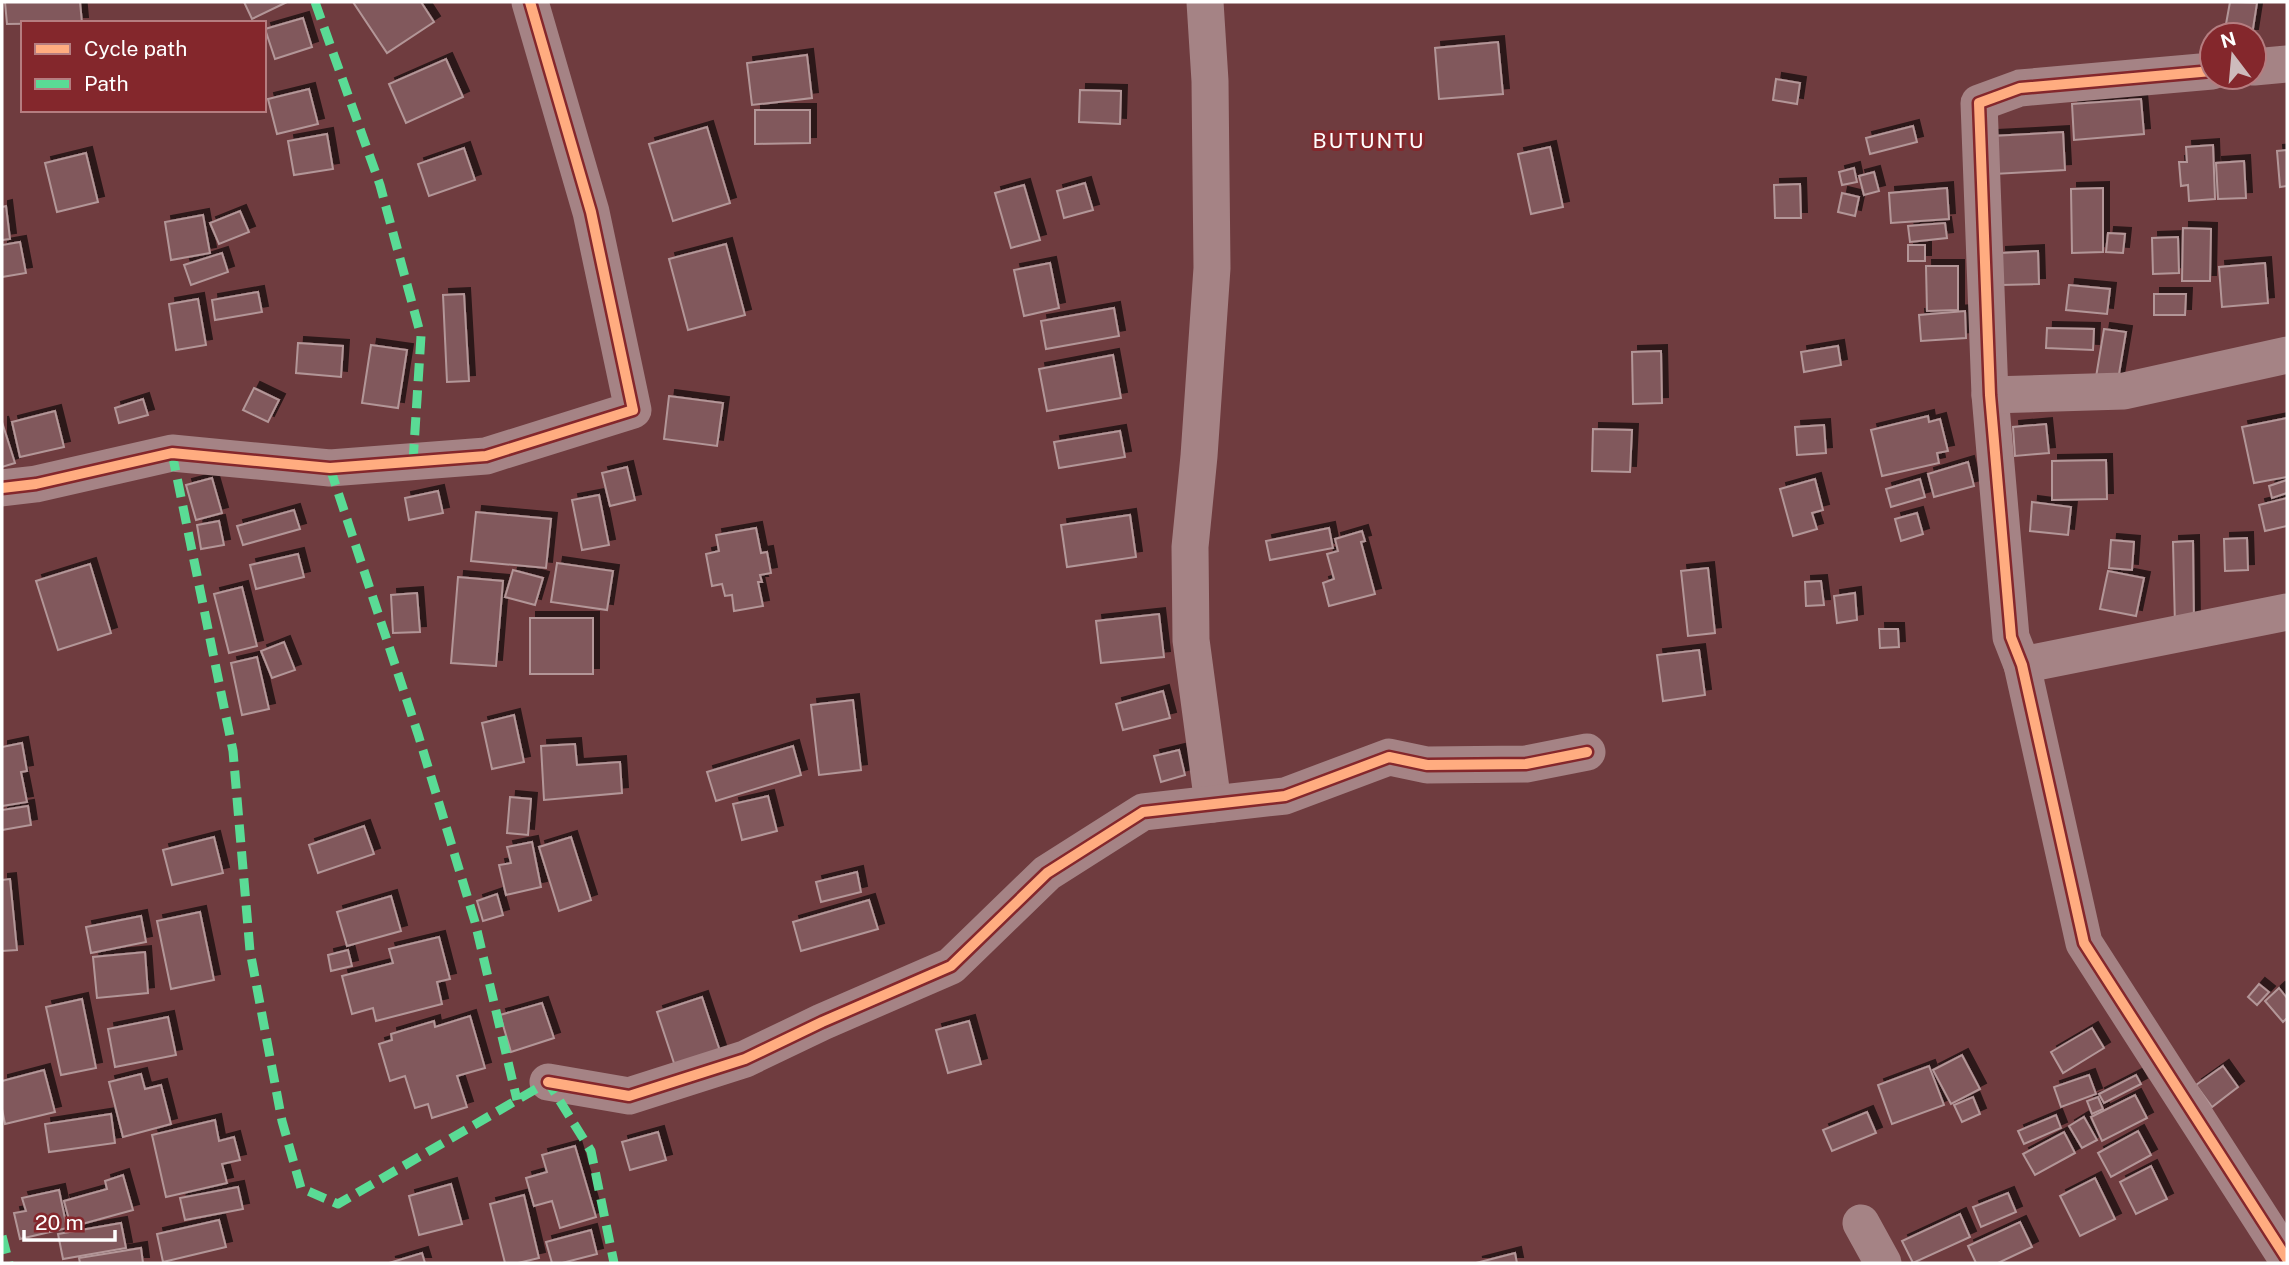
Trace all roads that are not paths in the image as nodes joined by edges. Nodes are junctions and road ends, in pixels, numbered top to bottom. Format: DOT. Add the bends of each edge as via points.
graph roads {
  1 [pos="530,2"];
  2 [pos="1205,2"];
  3 [pos="2287,64"];
  4 [pos="2268,66"];
  5 [pos="2198,72"];
  6 [pos="2287,355"];
  7 [pos="1990,395"];
  8 [pos="2,488"];
  9 [pos="2287,612"];
  10 [pos="2022,665"];
  11 [pos="1587,752"];
  12 [pos="1213,804"];
  13 [pos="548,1082"];
  14 [pos="1861,1223"];
  15 [pos="2287,1259"];
  16 [pos="1882,1263"];
  1 -- 8 [label="street" via="591,212 633,410 486,456 330,468 172,453"];
  2 -- 12 [label="street" via="1212,268 1190,547 1191,640"];
  3 -- 4 [label="street"];
  5 -- 7 [label="street" via="2020,88 1979,103"];
  6 -- 7 [label="street" via="2124,391"];
  7 -- 10 [label="street" via="2011,637"];
  9 -- 10 [label="street"];
  10 -- 15 [label="street" via="2084,943"];
  11 -- 12 [label="street" via="1526,764 1427,765 1389,757 1285,796"];
  12 -- 13 [label="street" via="1143,812 1047,873 951,966 745,1059 629,1096"];
  14 -- 16 [label="street"];
}
